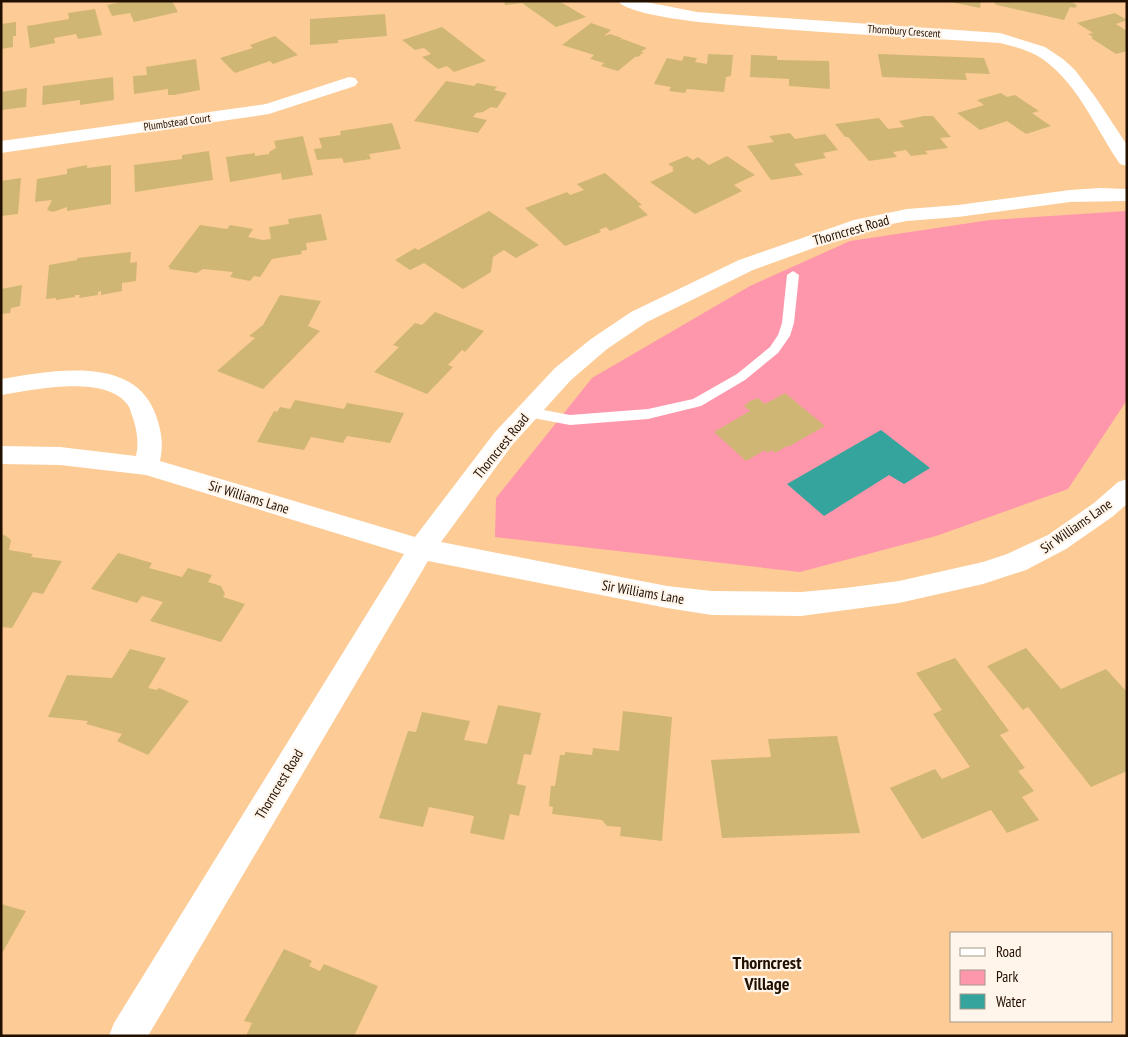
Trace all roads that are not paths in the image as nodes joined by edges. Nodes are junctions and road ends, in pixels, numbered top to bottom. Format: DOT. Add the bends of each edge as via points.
graph roads {
  1 [pos="626,1"];
  2 [pos="348,82"];
  3 [pos="1,147"];
  4 [pos="1127,160"];
  5 [pos="1127,195"];
  6 [pos="793,276"];
  7 [pos="1,387"];
  8 [pos="528,412"];
  9 [pos="1,455"];
  10 [pos="146,466"];
  11 [pos="1127,489"];
  12 [pos="421,549"];
  13 [pos="127,1036"];
  1 -- 4 [label="street, Thornbury Crescent" via="697,17 1000,38 1030,47 1044,53 1068,72"];
  2 -- 3 [label="street, Plumbstead Court" via="270,109"];
  5 -- 8 [label="street, Thorncrest Road" via="1070,196 907,215 861,224 770,256 639,317 563,374"];
  6 -- 8 [label="lane" via="788,323 774,350 741,377 698,403 648,414 570,420"];
  7 -- 10 [label="street" via="77,378 104,381 122,388 140,404 149,429 152,441"];
  8 -- 12 [label="street, Thorncrest Road" via="504,438"];
  9 -- 10 [label="street, Sir Williams Lane" via="60,456"];
  10 -- 12 [label="street, Sir Williams Lane"];
  11 -- 12 [label="street, Sir Williams Lane" via="1057,542 1016,562 899,592 801,604 712,602 667,597"];
  12 -- 13 [label="street, Thorncrest Road"];
}
